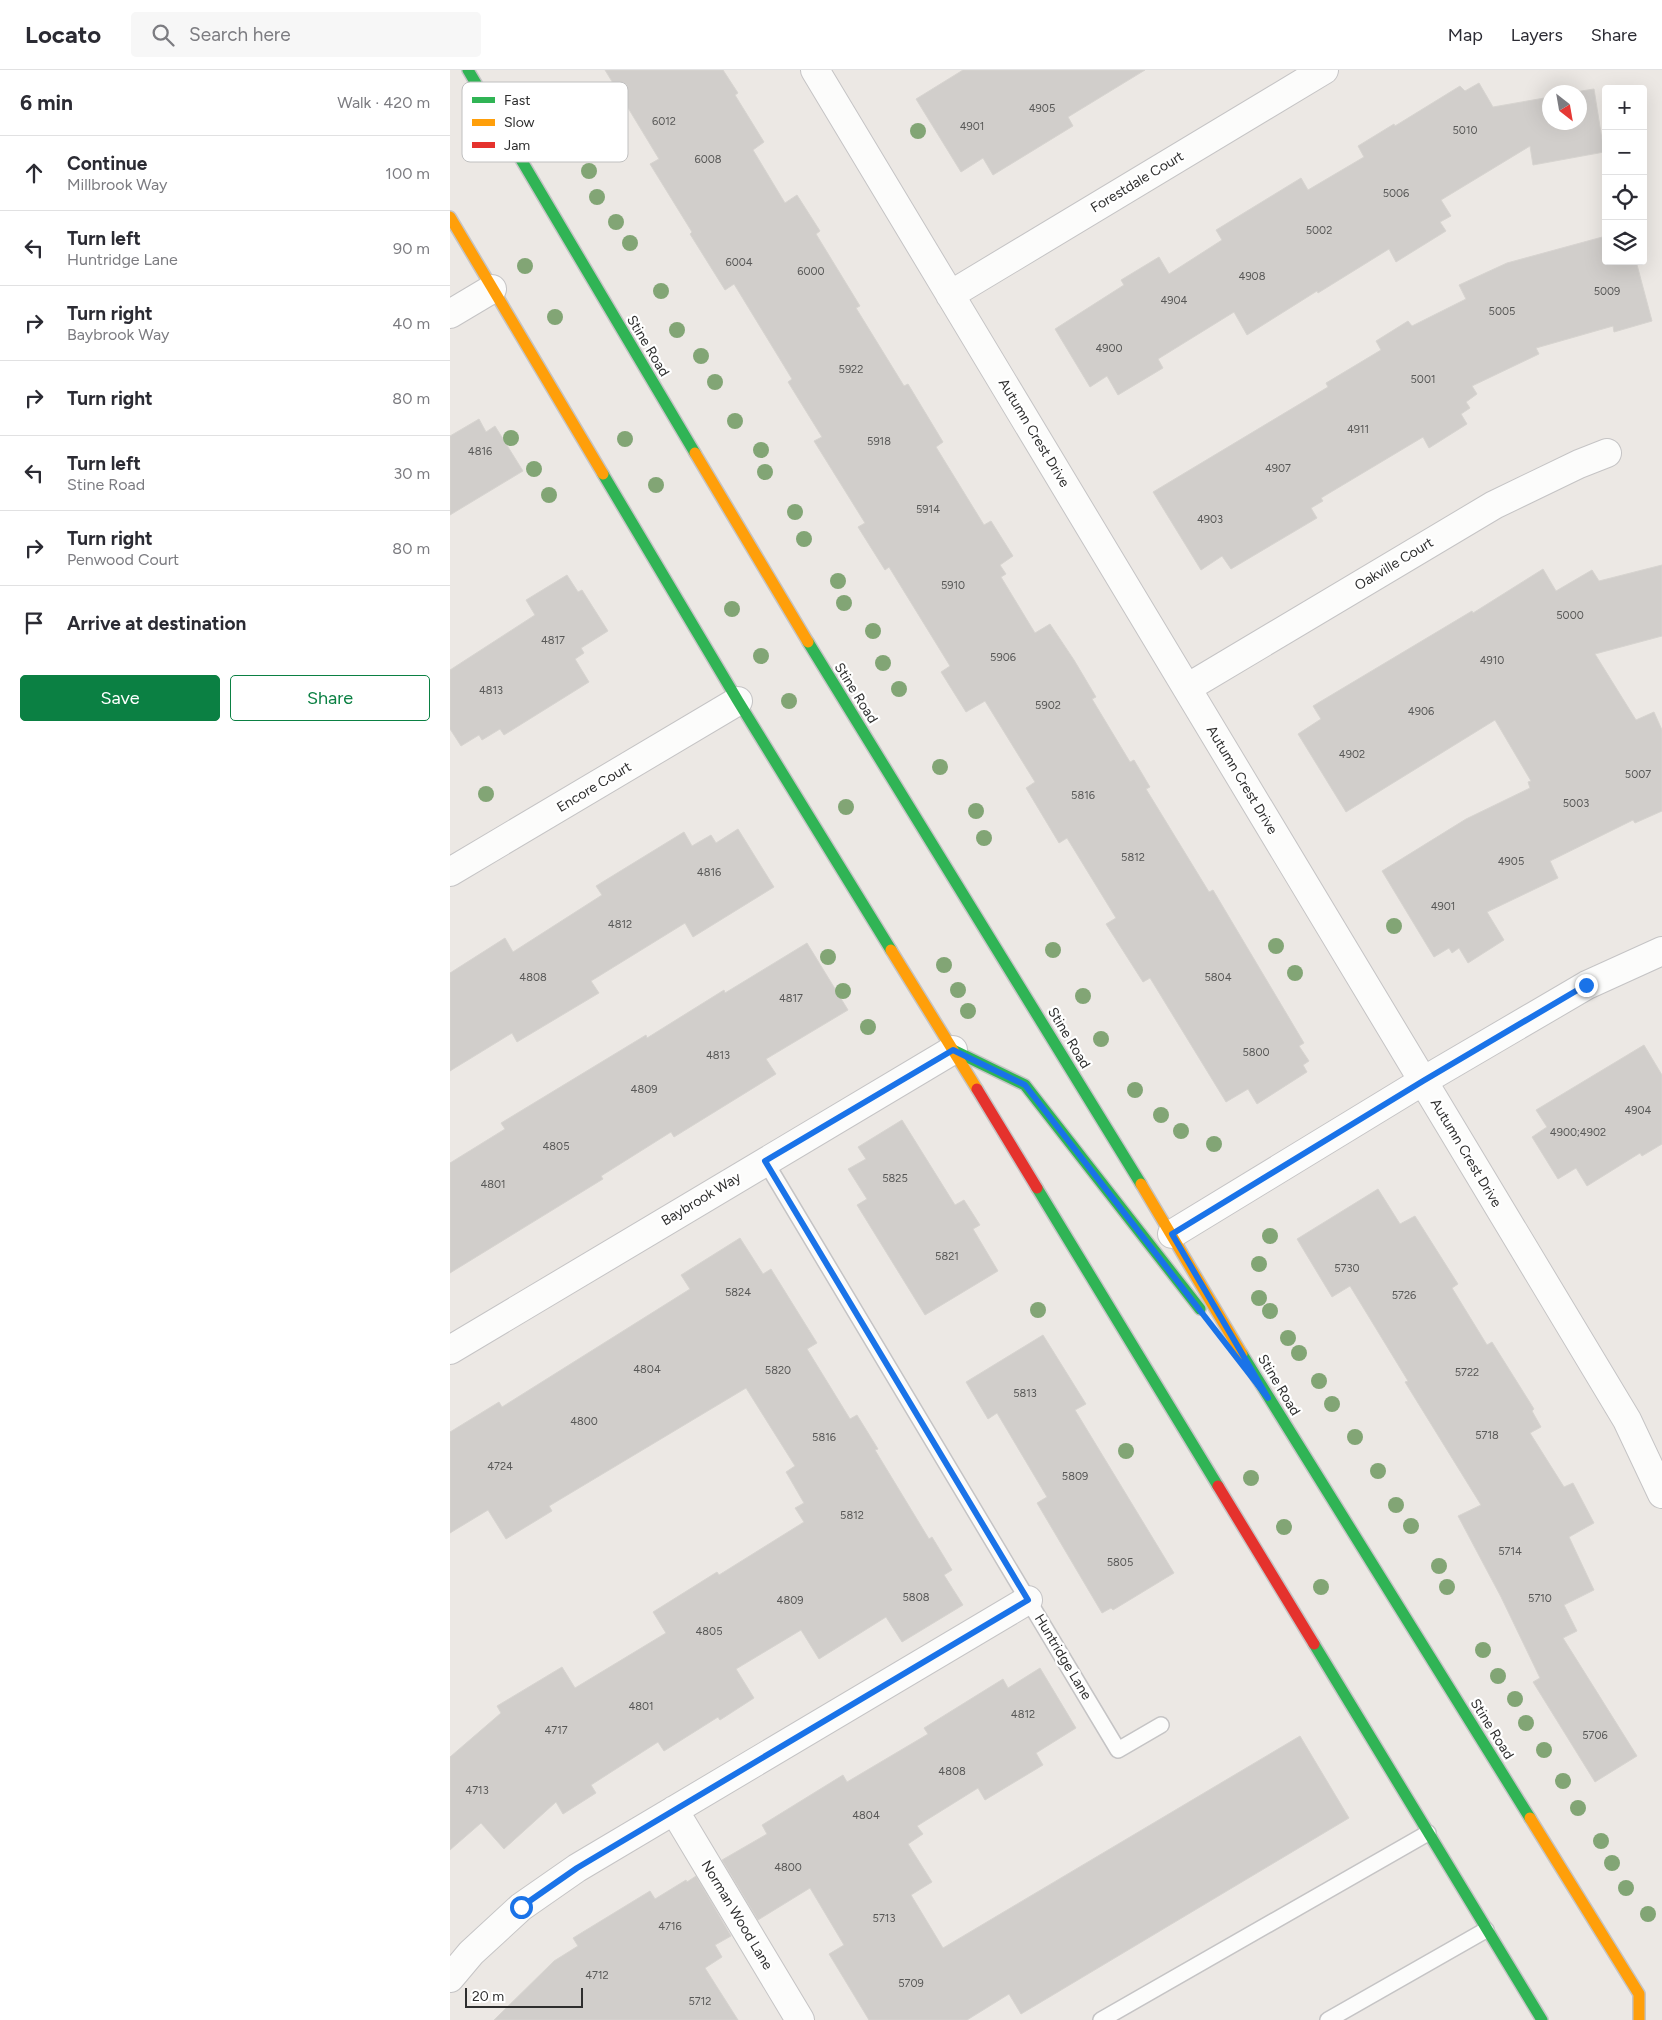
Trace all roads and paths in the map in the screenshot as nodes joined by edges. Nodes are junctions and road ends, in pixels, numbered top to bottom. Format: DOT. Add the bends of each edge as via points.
graph roads {
  1 [pos="468,70"];
  2 [pos="816,70"];
  3 [pos="1324,70"];
  4 [pos="475,82"];
  5 [pos="522,162"];
  6 [pos="450,217"];
  7 [pos="492,289"];
  8 [pos="950,294"];
  9 [pos="450,314"];
  10 [pos="1607,453"];
  11 [pos="1187,688"];
  12 [pos="738,701"];
  13 [pos="450,872"];
  14 [pos="1662,951"];
  15 [pos="953,1050"];
  16 [pos="1423,1081"];
  17 [pos="765,1161"];
  18 [pos="1172,1234"];
  19 [pos="450,1350"];
  20 [pos="1268,1398"];
  21 [pos="1662,1494"];
  22 [pos="1028,1600"];
  23 [pos="1161,1725"];
  24 [pos="674,1810"];
  25 [pos="1428,1833"];
  26 [pos="1486,1930"];
  27 [pos="450,1978"];
  28 [pos="800,2020"];
  29 [pos="1101,2020"];
  30 [pos="1328,2020"];
  31 [pos="1542,2020"];
  32 [pos="1639,2020"];
  1 -- 4 [label="main road, Stine Road"];
  2 -- 8 [label="street, Autumn Crest Drive"];
  3 -- 8 [label="street, Forestdale Court"];
  5 -- 18 [label="main road, Stine Road" via="820,664"];
  6 -- 7 [label="main road"];
  7 -- 9 [label="street"];
  7 -- 12 [label="main road"];
  8 -- 11 [label="street, Autumn Crest Drive"];
  10 -- 11 [label="street, Oakville Court" via="1494,505"];
  11 -- 16 [label="street, Autumn Crest Drive"];
  12 -- 13 [label="street, Encore Court"];
  12 -- 15 [label="main road"];
  14 -- 16 [label="street" via="1586,985"];
  15 -- 17 [label="street, Baybrook Way"];
  15 -- 20 [label="main road" via="1025,1085"];
  15 -- 25 [label="main road"];
  16 -- 18 [label="street"];
  16 -- 21 [label="street, Autumn Crest Drive" via="1627,1420"];
  17 -- 19 [label="street, Baybrook Way"];
  17 -- 22 [label="lane, Huntridge Lane"];
  18 -- 20 [label="main road, Stine Road"];
  20 -- 32 [label="main road, Stine Road" via="1639,1994"];
  22 -- 23 [label="lane, Huntridge Lane" via="1118,1750"];
  22 -- 24 [label="street"];
  24 -- 27 [label="street" via="577,1868 521,1907 471,1953"];
  24 -- 28 [label="street, Norman Wood Lane"];
  25 -- 26 [label="main road"];
  25 -- 29 [label="lane"];
  26 -- 30 [label="lane"];
  26 -- 31 [label="main road"];
}
